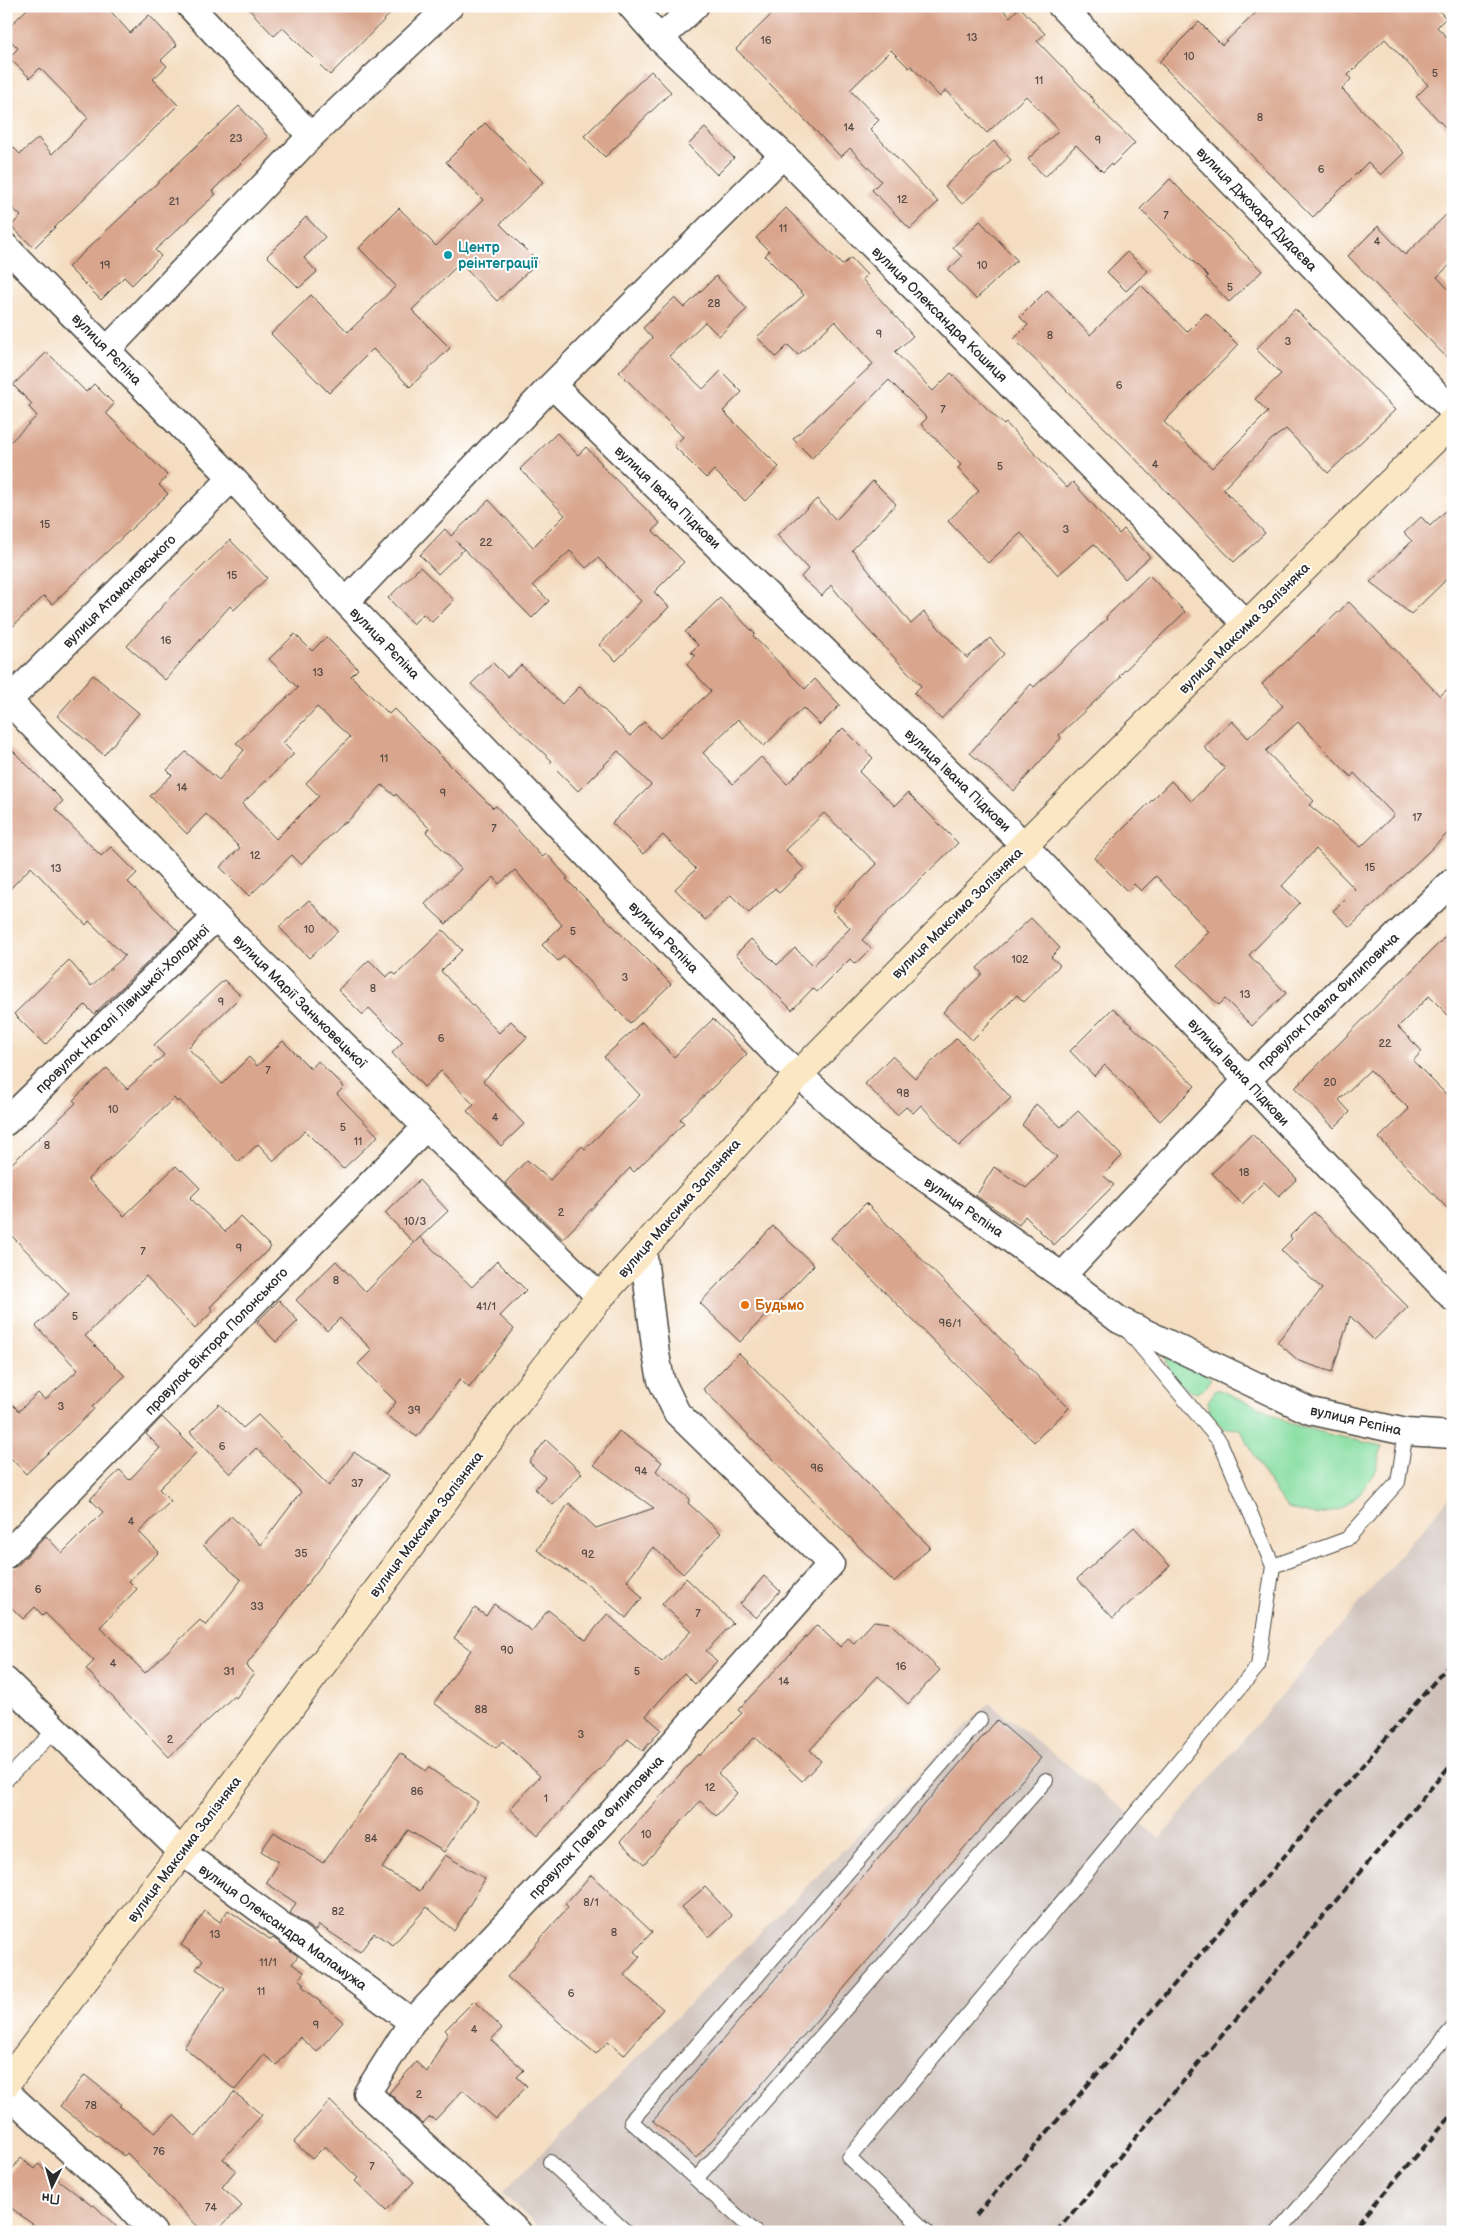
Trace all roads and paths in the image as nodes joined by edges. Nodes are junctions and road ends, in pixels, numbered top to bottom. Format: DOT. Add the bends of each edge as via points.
graph roads {
  1 [pos="190,6"];
  2 [pos="450,6"];
  3 [pos="632,6"];
  4 [pos="695,6"];
  5 [pos="1061,6"];
  6 [pos="660,39"];
  7 [pos="311,136"];
  8 [pos="783,155"];
  9 [pos="6,247"];
  10 [pos="108,349"];
  11 [pos="552,385"];
  12 [pos="1453,411"];
  13 [pos="1453,421"];
  14 [pos="232,478"];
  15 [pos="346,602"];
  16 [pos="1247,625"];
  17 [pos="7,701"];
  18 [pos="1024,845"];
  19 [pos="1453,881"];
  20 [pos="216,917"];
  21 [pos="799,1074"];
  22 [pos="1247,1080"];
  23 [pos="6,1122"];
  24 [pos="426,1127"];
  25 [pos="643,1249"];
  26 [pos="1062,1276"];
  27 [pos="600,1297"];
  28 [pos="1453,1298"];
  29 [pos="1119,1320"];
  30 [pos="1406,1432"];
  31 [pos="1453,1435"];
  32 [pos="6,1555"];
  33 [pos="1274,1566"];
  34 [pos="6,1681"];
  35 [pos="980,1720"];
  36 [pos="56,1729"];
  37 [pos="6,1780"];
  38 [pos="1046,1780"];
  39 [pos="182,1852"];
  40 [pos="412,2022"];
  41 [pos="1453,2028"];
  42 [pos="6,2083"];
  43 [pos="6,2092"];
  44 [pos="550,2162"];
  45 [pos="696,2179"];
  46 [pos="153,2232"];
  47 [pos="518,2232"];
  48 [pos="626,2232"];
  49 [pos="755,2232"];
  50 [pos="927,2232"];
  51 [pos="1278,2232"];
  1 -- 7 [label="street"];
  2 -- 7 [label="street"];
  3 -- 6 [label="street, вулиця Олександра Кошиця"];
  4 -- 6 [label="street"];
  5 -- 12 [label="street, вулиця Джохара Дудаєва"];
  6 -- 8 [label="street, вулиця Олександра Кошиця"];
  7 -- 10 [label="street"];
  8 -- 11 [label="street"];
  8 -- 16 [label="street, вулиця Олександра Кошиця"];
  9 -- 10 [label="street, вулиця Рєпіна"];
  10 -- 14 [label="street, вулиця Рєпіна"];
  11 -- 15 [label="street"];
  11 -- 18 [label="street, вулиця Івана Підкови"];
  13 -- 16 [label="main road, вулиця Максима Залізняка"];
  14 -- 15 [label="street, вулиця Рєпіна"];
  14 -- 17 [label="street, вулиця Атамановського"];
  15 -- 21 [label="street, вулиця Рєпіна" via="776,1054"];
  16 -- 18 [label="main road, вулиця Максима Залізняка"];
  17 -- 20 [label="street, вулиця Марії Заньковецької"];
  18 -- 21 [label="main road, вулиця Максима Залізняка"];
  18 -- 22 [label="street, вулиця Івана Підкови"];
  19 -- 22 [label="street, провулок Павла Филиповича"];
  20 -- 23 [label="street, провулок Наталі Лівицької-Холодної"];
  20 -- 24 [label="street, вулиця Марії Заньковецької"];
  21 -- 25 [label="main road, вулиця Максима Залізняка"];
  21 -- 26 [label="street, вулиця Рєпіна" via="870,1139"];
  22 -- 26 [label="street, провулок Павла Филиповича"];
  22 -- 28 [label="street, вулиця Івана Підкови"];
  24 -- 27 [label="street, вулиця Марії Заньковецької"];
  24 -- 32 [label="street, провулок Віктора Полонського"];
  25 -- 27 [label="main road, вулиця Максима Залізняка"];
  25 -- 40 [label="street, провулок Павла Филиповича" via="661,1380 677,1413 830,1564 614,1811"];
  26 -- 29 [label="street, вулиця Рєпіна"];
  27 -- 39 [label="main road, вулиця Максима Залізняка" via="516,1404"];
  29 -- 30 [label="street, вулиця Рєпіна" via="1310,1411"];
  29 -- 33 [label="lane" via="1220,1442"];
  30 -- 31 [label="street, вулиця Рєпіна"];
  30 -- 33 [label="lane" via="1398,1482 1347,1539"];
  33 -- 50 [label="lane" via="1258,1666 849,2158"];
  34 -- 36 [label="street, вулиця Олександра Маламужа"];
  35 -- 45 [label="lane" via="631,2121"];
  36 -- 37 [label="lane"];
  36 -- 39 [label="street, вулиця Олександра Маламужа"];
  38 -- 45 [label="lane"];
  39 -- 40 [label="street, вулиця Олександра Маламужа"];
  39 -- 42 [label="main road, вулиця Максима Залізняка"];
  40 -- 47 [label="street, провулок Павла Филиповича" via="367,2093"];
  41 -- 51 [label="lane"];
  43 -- 46 [label="street" via="122,2198"];
  44 -- 48 [label="lane"];
  45 -- 49 [label="lane"];
}
